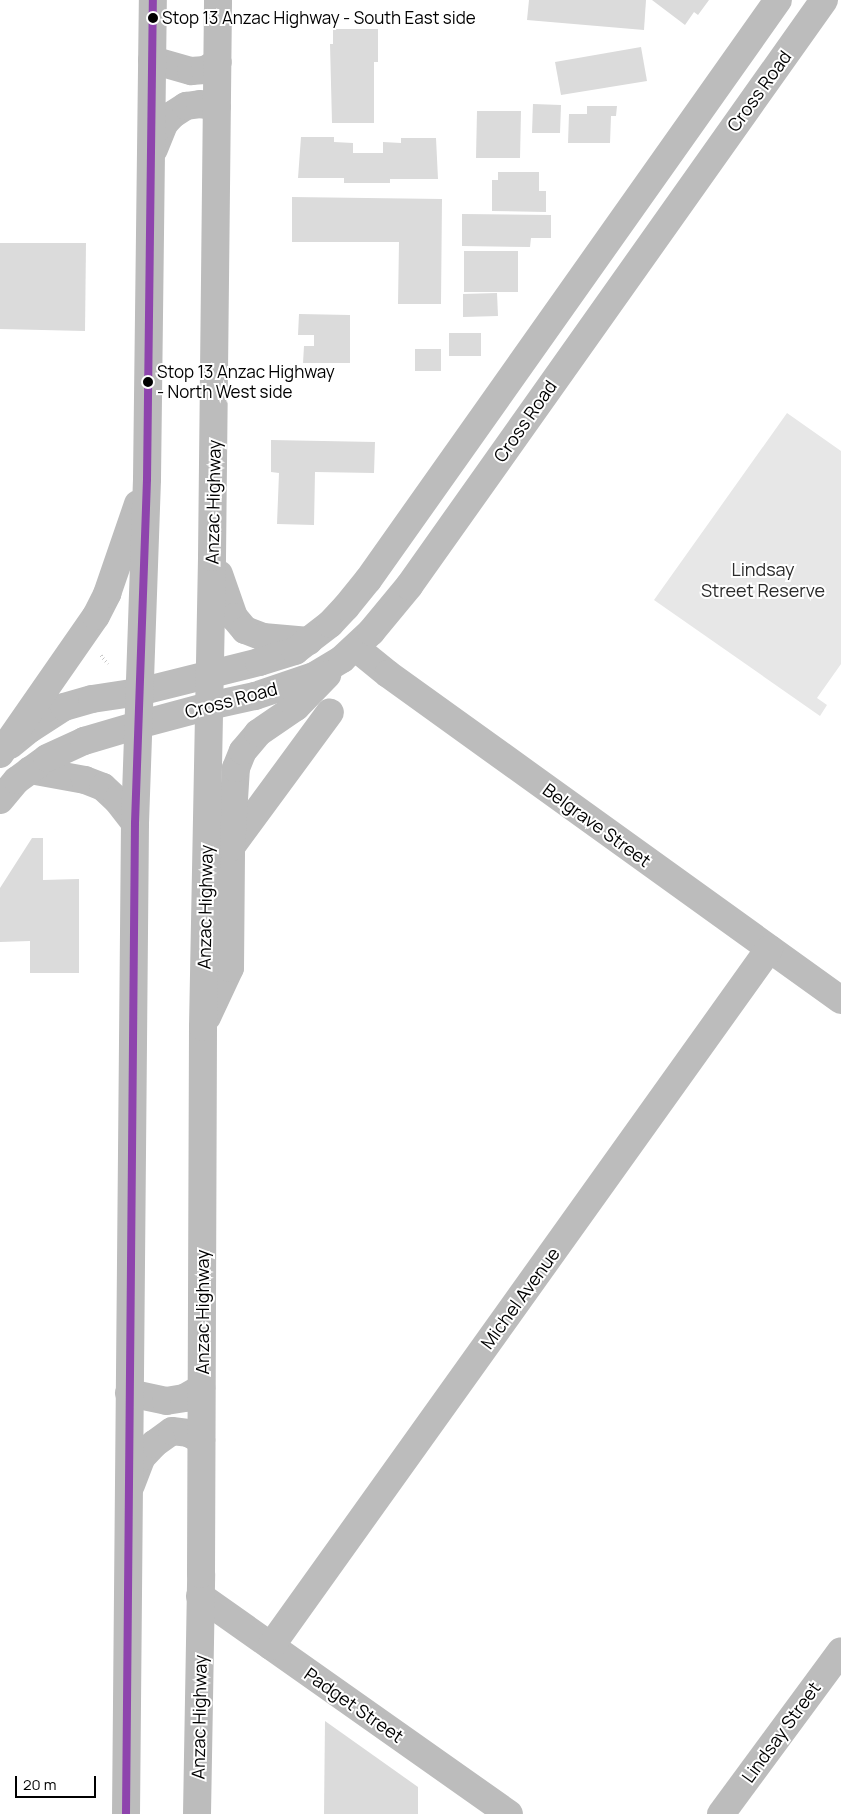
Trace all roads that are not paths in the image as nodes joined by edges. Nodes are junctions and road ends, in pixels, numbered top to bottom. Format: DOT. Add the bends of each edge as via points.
graph roads {
  1 [pos="153,0"];
  2 [pos="218,0"];
  3 [pos="778,0"];
  4 [pos="824,0"];
  5 [pos="152,60"];
  6 [pos="218,62"];
  7 [pos="217,107"];
  8 [pos="151,156"];
  9 [pos="147,479"];
  10 [pos="212,557"];
  11 [pos="309,641"];
  12 [pos="349,653"];
  13 [pos="210,675"];
  14 [pos="139,692"];
  15 [pos="209,706"];
  16 [pos="330,712"];
  17 [pos="138,725"];
  18 [pos="0,755"];
  19 [pos="30,770"];
  20 [pos="0,800"];
  21 [pos="135,823"];
  22 [pos="231,847"];
  23 [pos="769,949"];
  24 [pos="841,1000"];
  25 [pos="203,1026"];
  26 [pos="201,1388"];
  27 [pos="129,1393"];
  28 [pos="201,1440"];
  29 [pos="128,1491"];
  30 [pos="200,1596"];
  31 [pos="271,1646"];
  32 [pos="841,1651"];
  33 [pos="126,1814"];
  34 [pos="197,1814"];
  35 [pos="508,1814"];
  36 [pos="722,1814"];
  1 -- 5 [label="main road"];
  2 -- 6 [label="main road, Anzac Highway"];
  3 -- 11 [label="main road, Cross Road" via="368,580 330,624"];
  4 -- 12 [label="main road, Cross Road" via="387,615"];
  5 -- 6 [label="main road" via="191,71 205,70"];
  5 -- 8 [label="main road"];
  6 -- 7 [label="main road, Anzac Highway"];
  7 -- 8 [label="main road" via="186,106 172,115 164,124"];
  7 -- 10 [label="main road, Anzac Highway"];
  8 -- 9 [label="main road"];
  9 -- 14 [label="main road"];
  9 -- 18 [label="main road" via="107,594 96,616"];
  10 -- 11 [label="main road" via="234,617 245,630 274,639"];
  10 -- 13 [label="main road, Anzac Highway"];
  11 -- 13 [label="main road, Cross Road" via="295,651"];
  12 -- 15 [label="main road, Cross Road" via="306,679 255,696"];
  12 -- 22 [label="main road" via="296,707 258,733 243,752 236,768"];
  12 -- 23 [label="main road, Belgrave Street" via="388,674"];
  13 -- 14 [label="main road, Cross Road"];
  13 -- 15 [label="main road, Anzac Highway"];
  14 -- 17 [label="main road"];
  14 -- 18 [label="main road, Cross Road" via="64,707 30,729"];
  15 -- 17 [label="main road, Cross Road"];
  15 -- 25 [label="main road, Anzac Highway"];
  16 -- 22 [label="main road"];
  17 -- 19 [label="main road, Cross Road" via="84,741 47,758"];
  17 -- 21 [label="main road"];
  19 -- 20 [label="main road, Cross Road"];
  19 -- 21 [label="main road" via="103,786"];
  21 -- 27 [label="main road"];
  22 -- 25 [label="main road" via="230,968"];
  23 -- 24 [label="main road, Belgrave Street"];
  23 -- 31 [label="main road, Michel Avenue"];
  25 -- 26 [label="main road, Anzac Highway"];
  26 -- 27 [label="main road" via="184,1398 166,1401"];
  26 -- 28 [label="main road, Anzac Highway"];
  27 -- 29 [label="main road"];
  28 -- 29 [label="main road" via="188,1433 172,1431 142,1457"];
  28 -- 30 [label="main road, Anzac Highway"];
  29 -- 33 [label="main road"];
  30 -- 31 [label="main road, Padget Street"];
  30 -- 34 [label="main road, Anzac Highway"];
  31 -- 35 [label="main road, Padget Street"];
  32 -- 36 [label="main road, Lindsay Street"];
}
